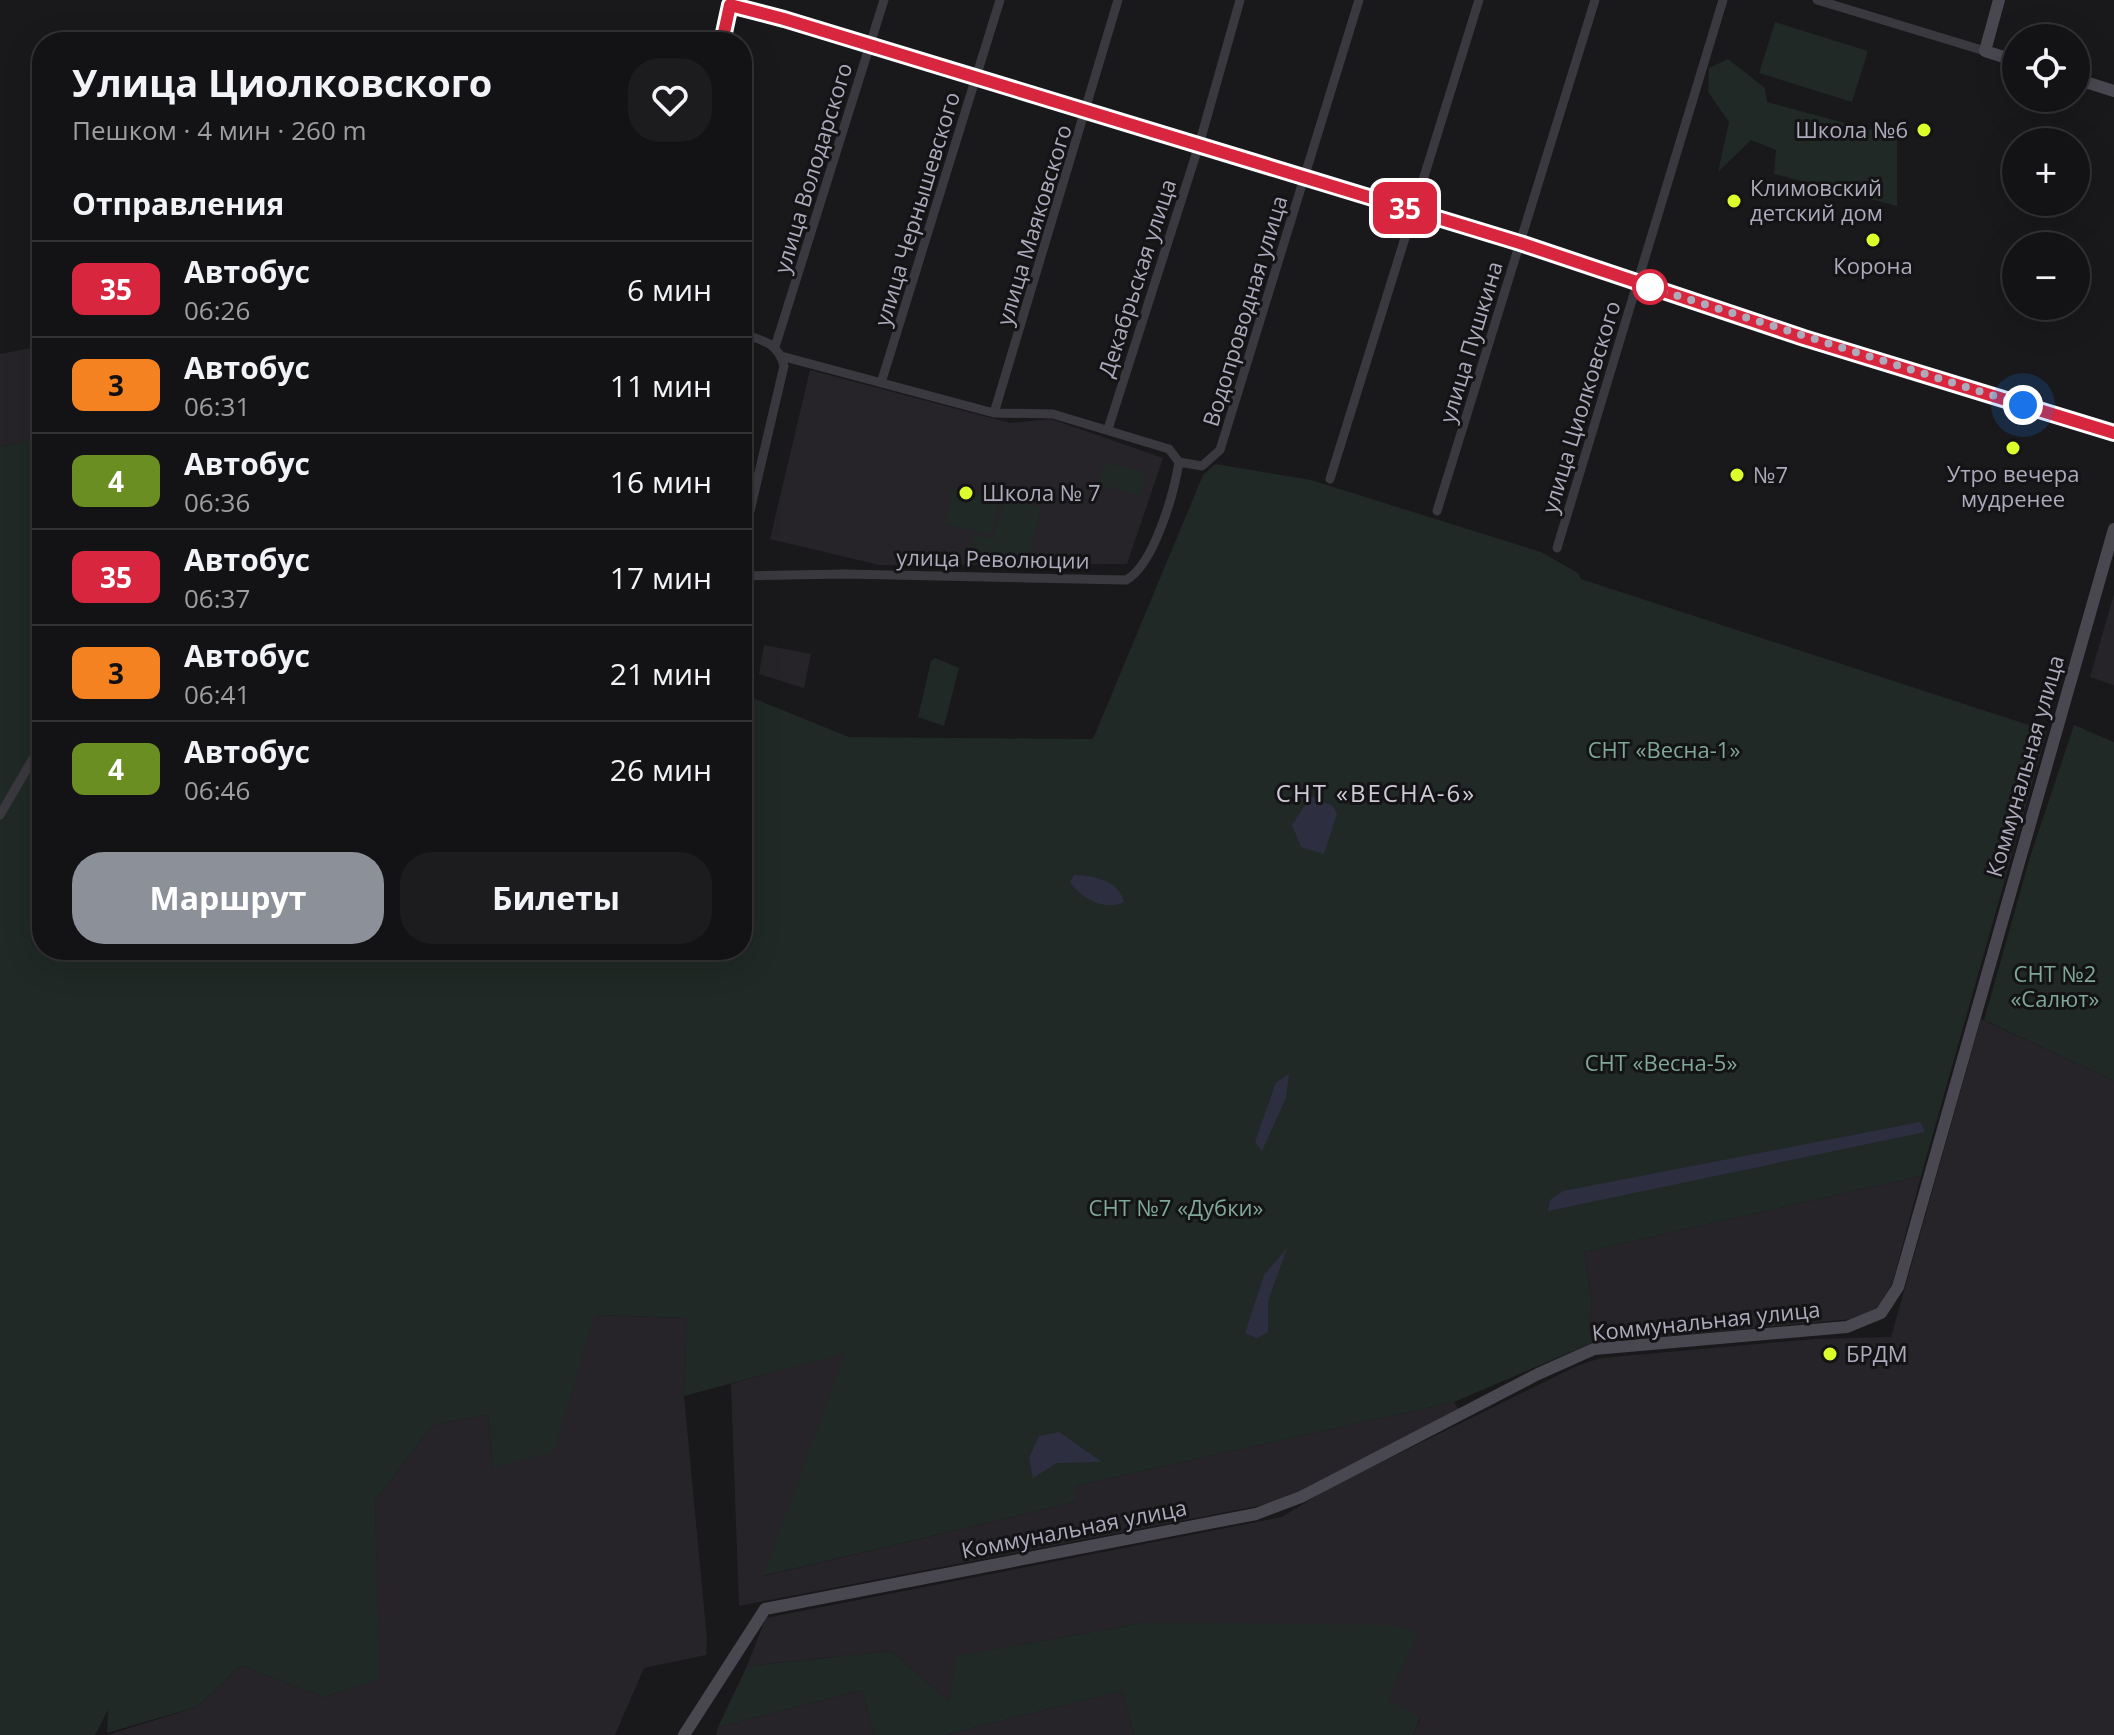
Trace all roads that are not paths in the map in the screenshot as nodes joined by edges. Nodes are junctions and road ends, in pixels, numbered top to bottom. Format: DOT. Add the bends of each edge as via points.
graph roads {
  1 [pos="884,0"];
  2 [pos="1000,0"];
  3 [pos="1118,0"];
  4 [pos="1240,0"];
  5 [pos="1359,0"];
  6 [pos="1479,0"];
  7 [pos="1595,0"];
  8 [pos="1723,0"];
  9 [pos="1817,0"];
  10 [pos="1999,0"];
  11 [pos="730,2"];
  12 [pos="724,32"];
  13 [pos="870,44"];
  14 [pos="1985,51"];
  15 [pos="2002,56"];
  16 [pos="976,77"];
  17 [pos="2090,83"];
  18 [pos="2114,91"];
  19 [pos="1088,112"];
  20 [pos="1199,145"];
  21 [pos="1306,178"];
  22 [pos="1412,211"];
  23 [pos="1520,243"];
  24 [pos="1639,283"];
  25 [pos="752,339"];
  26 [pos="778,352"];
  27 [pos="881,383"];
  28 [pos="994,413"];
  29 [pos="1108,429"];
  30 [pos="2114,433"];
  31 [pos="1179,462"];
  32 [pos="1330,479"];
  33 [pos="752,502"];
  34 [pos="1437,511"];
  35 [pos="2114,529"];
  36 [pos="1557,548"];
  37 [pos="752,576"];
  38 [pos="32,760"];
  39 [pos="0,815"];
  40 [pos="684,1735"];
  1 -- 13 [label="street, улица Володарского"];
  2 -- 16 [label="street, улица Чернышевского"];
  3 -- 19 [label="street, улица Маяковского"];
  4 -- 20 [label="street, Декабрьская улица"];
  5 -- 21 [label="street, Водопроводная улица"];
  6 -- 22 [label="street"];
  7 -- 23 [label="street, улица Пушкина"];
  8 -- 24 [label="street, улица Циолковского"];
  9 -- 14 [label="street"];
  10 -- 14 [label="street"];
  11 -- 12 [label="street"];
  11 -- 13 [label="street"];
  13 -- 16 [label="street"];
  13 -- 26 [label="street, улица Володарского"];
  14 -- 15 [label="street"];
  16 -- 19 [label="street"];
  16 -- 27 [label="street, улица Чернышевского"];
  17 -- 18 [label="street"];
  19 -- 20 [label="street"];
  19 -- 28 [label="street, улица Маяковского"];
  20 -- 21 [label="street"];
  20 -- 29 [label="street, Декабрьская улица"];
  21 -- 22 [label="street"];
  21 -- 31 [label="street, Водопроводная улица" via="1220,450 1202,466"];
  22 -- 23 [label="street"];
  22 -- 32 [label="street"];
  23 -- 24 [label="street"];
  23 -- 34 [label="street, улица Пушкина"];
  24 -- 30 [label="street"];
  24 -- 36 [label="street, улица Циолковского"];
  25 -- 26 [label="street"];
  26 -- 27 [label="street"];
  26 -- 33 [label="street, улица Володарского" via="784,366"];
  27 -- 28 [label="street"];
  28 -- 29 [label="street" via="1053,414"];
  29 -- 31 [label="street" via="1169,449"];
  31 -- 37 [label="street, улица Революции" via="1143,567 1126,580"];
  35 -- 40 [label="street, Коммунальная улица" via="1898,1287 1881,1313 1847,1327 1594,1349 1301,1497 1256,1514 765,1609"];
  38 -- 39 [label="street"];
}
